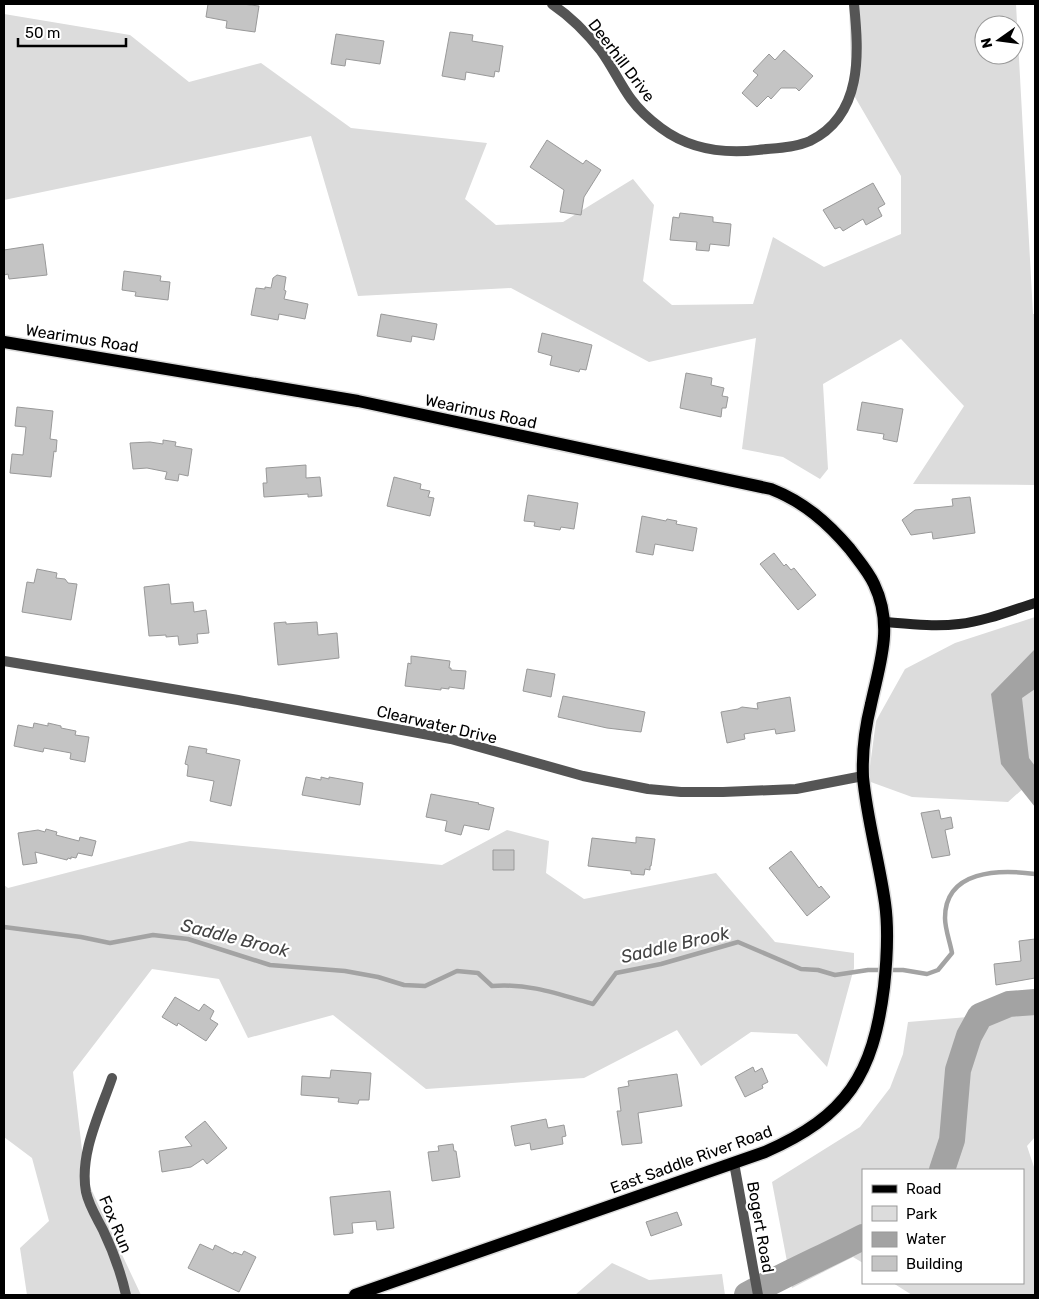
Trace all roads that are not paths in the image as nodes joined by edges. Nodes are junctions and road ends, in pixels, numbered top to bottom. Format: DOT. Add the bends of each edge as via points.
graph roads {
  1 [pos="552,4"];
  2 [pos="854,4"];
  3 [pos="4,342"];
  4 [pos="1035,603"];
  5 [pos="885,622"];
  6 [pos="4,660"];
  7 [pos="863,776"];
  8 [pos="112,1078"];
  9 [pos="734,1163"];
  10 [pos="126,1295"];
  11 [pos="355,1295"];
  12 [pos="758,1295"];
  1 -- 2 [label="street, Deerhill Drive" via="582,29 631,99 662,129 696,146 736,152 793,146 809,141 835,122 845,108 856,76"];
  3 -- 5 [label="main road, Wearimus Road" via="358,401 771,489 800,503 838,536 874,584"];
  4 -- 5 [label="main road" via="959,624 933,626"];
  5 -- 7 [label="main road, East Saddle River Road" via="885,643 864,742"];
  6 -- 7 [label="street, Clearwater Drive" via="451,738 591,778 648,788 723,792 796,788"];
  7 -- 9 [label="main road, East Saddle River Road" via="870,832 885,904 887,959 878,1025 868,1060 846,1097 823,1119 782,1144"];
  8 -- 10 [label="street, Fox Run" via="86,1154 84,1172 91,1208 114,1254"];
  9 -- 11 [label="main road, East Saddle River Road"];
  9 -- 12 [label="street, Bogert Road"];
}
